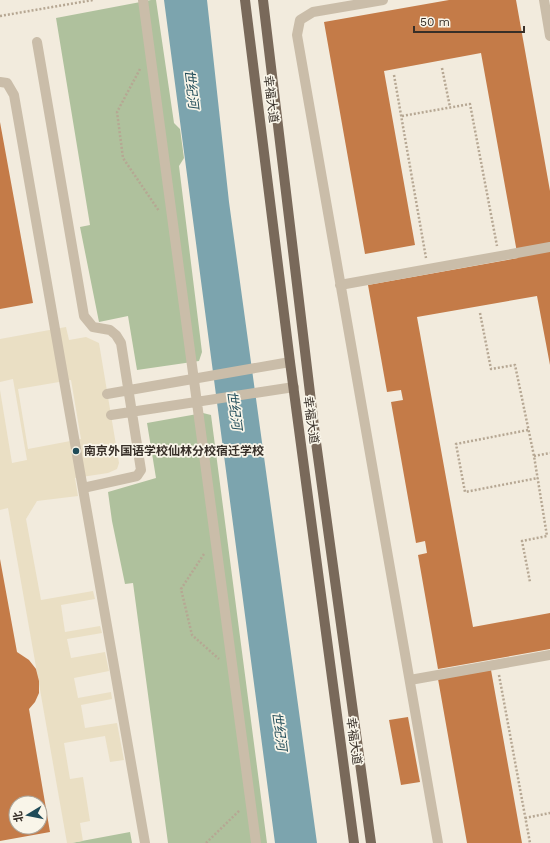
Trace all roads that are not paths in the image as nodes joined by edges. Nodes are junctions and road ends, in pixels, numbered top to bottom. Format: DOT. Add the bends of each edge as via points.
graph roads {
  1 [pos="143,0"];
  2 [pos="245,0"];
  3 [pos="263,0"];
  4 [pos="383,0"];
  5 [pos="544,0"];
  6 [pos="550,36"];
  7 [pos="37,42"];
  8 [pos="0,82"];
  9 [pos="550,247"];
  10 [pos="340,285"];
  11 [pos="290,362"];
  12 [pos="199,378"];
  13 [pos="294,387"];
  14 [pos="128,390"];
  15 [pos="107,394"];
  16 [pos="202,401"];
  17 [pos="132,411"];
  18 [pos="111,414"];
  19 [pos="83,488"];
  20 [pos="550,655"];
  21 [pos="410,680"];
  22 [pos="145,843"];
  23 [pos="256,843"];
  24 [pos="354,843"];
  25 [pos="371,843"];
  26 [pos="438,843"];
  1 -- 12 [label="lane"];
  2 -- 11 [label="main road, 幸福大道"];
  3 -- 25 [label="main road, 幸福大道" via="315,435"];
  4 -- 10 [label="lane" via="313,12 300,20 297,35"];
  5 -- 6 [label="lane"];
  7 -- 14 [label="lane" via="84,316 93,327 110,330 121,343"];
  8 -- 19 [label="lane" via="7,83 14,95"];
  9 -- 10 [label="lane"];
  10 -- 21 [label="lane"];
  11 -- 12 [label="lane"];
  11 -- 13 [label="main road, 幸福大道"];
  12 -- 14 [label="lane"];
  12 -- 16 [label="lane"];
  13 -- 16 [label="lane"];
  13 -- 24 [label="main road, 幸福大道"];
  14 -- 15 [label="lane"];
  14 -- 17 [label="lane"];
  16 -- 17 [label="lane"];
  16 -- 23 [label="lane"];
  17 -- 18 [label="lane"];
  17 -- 19 [label="lane" via="140,470 137,476"];
  19 -- 22 [label="lane"];
  20 -- 21 [label="lane"];
  21 -- 26 [label="lane"];
}
